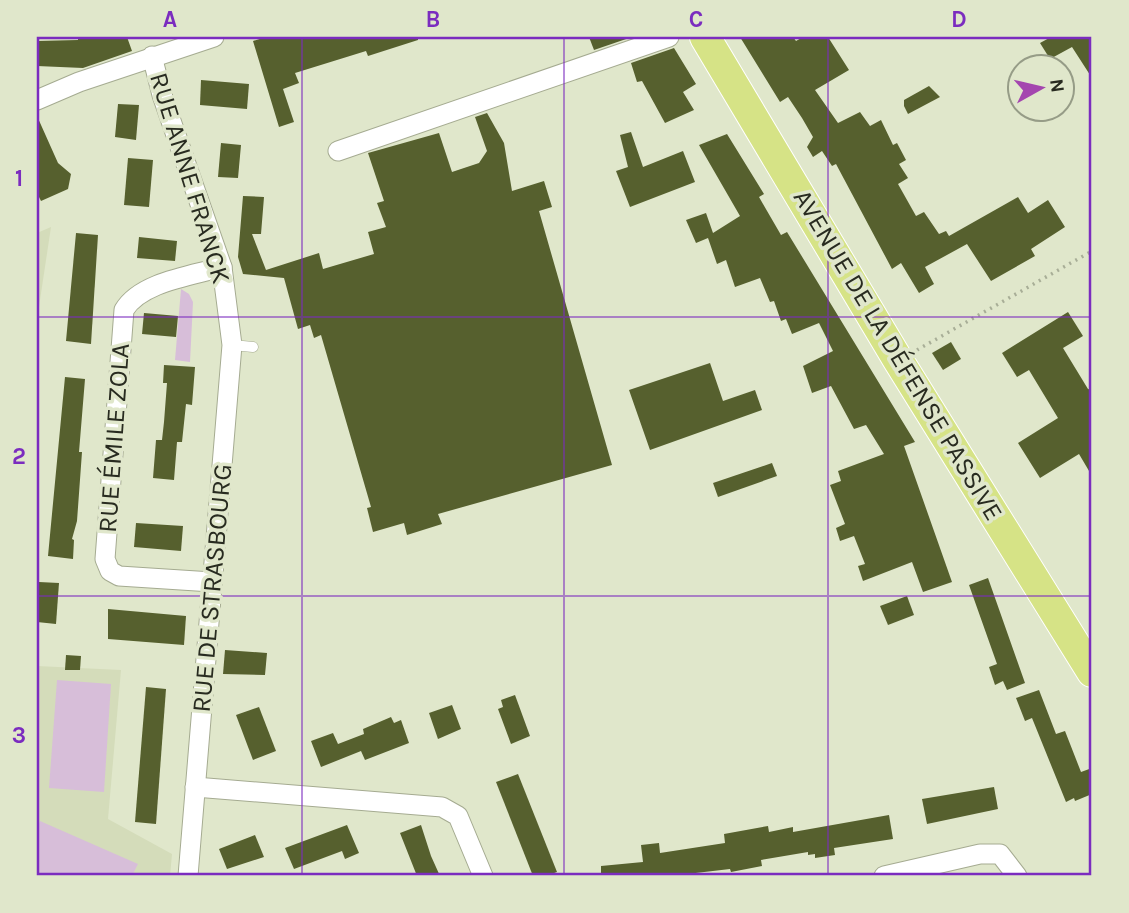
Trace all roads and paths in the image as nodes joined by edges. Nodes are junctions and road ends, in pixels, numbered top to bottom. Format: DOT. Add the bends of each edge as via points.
graph roads {
  1 [pos="214,37"];
  2 [pos="669,37"];
  3 [pos="705,37"];
  4 [pos="152,56"];
  5 [pos="37,100"];
  6 [pos="338,151"];
  7 [pos="1092,251"];
  8 [pos="222,267"];
  9 [pos="227,300"];
  10 [pos="232,345"];
  11 [pos="253,347"];
  12 [pos="898,360"];
  13 [pos="212,582"];
  14 [pos="1092,672"];
  15 [pos="195,787"];
  16 [pos="188,876"];
  17 [pos="483,876"];
  18 [pos="884,876"];
  19 [pos="1017,876"];
  1 -- 4 [label="street"];
  2 -- 6 [label="street"];
  3 -- 12 [label="main road, AVENUE DE LA DÉFENSE PASSIVE"];
  4 -- 5 [label="street"];
  4 -- 8 [label="street, RUE ANNE FRANCK"];
  7 -- 12 [label="path"];
  8 -- 9 [label="street, RUE ANNE FRANCK"];
  8 -- 13 [label="street, RUE ÉMILE ZOLA" via="142,291 124,310 105,559 110,571 119,576"];
  9 -- 10 [label="street, RUE DE STRASBOURG"];
  10 -- 11 [label="lane"];
  10 -- 13 [label="street, RUE DE STRASBOURG"];
  12 -- 14 [label="main road, AVENUE DE LA DÉFENSE PASSIVE"];
  13 -- 15 [label="street, RUE DE STRASBOURG"];
  15 -- 16 [label="street, RUE DE STRASBOURG"];
  15 -- 17 [label="street" via="442,807 458,816"];
  18 -- 19 [label="street" via="980,854 1000,854"];
}
